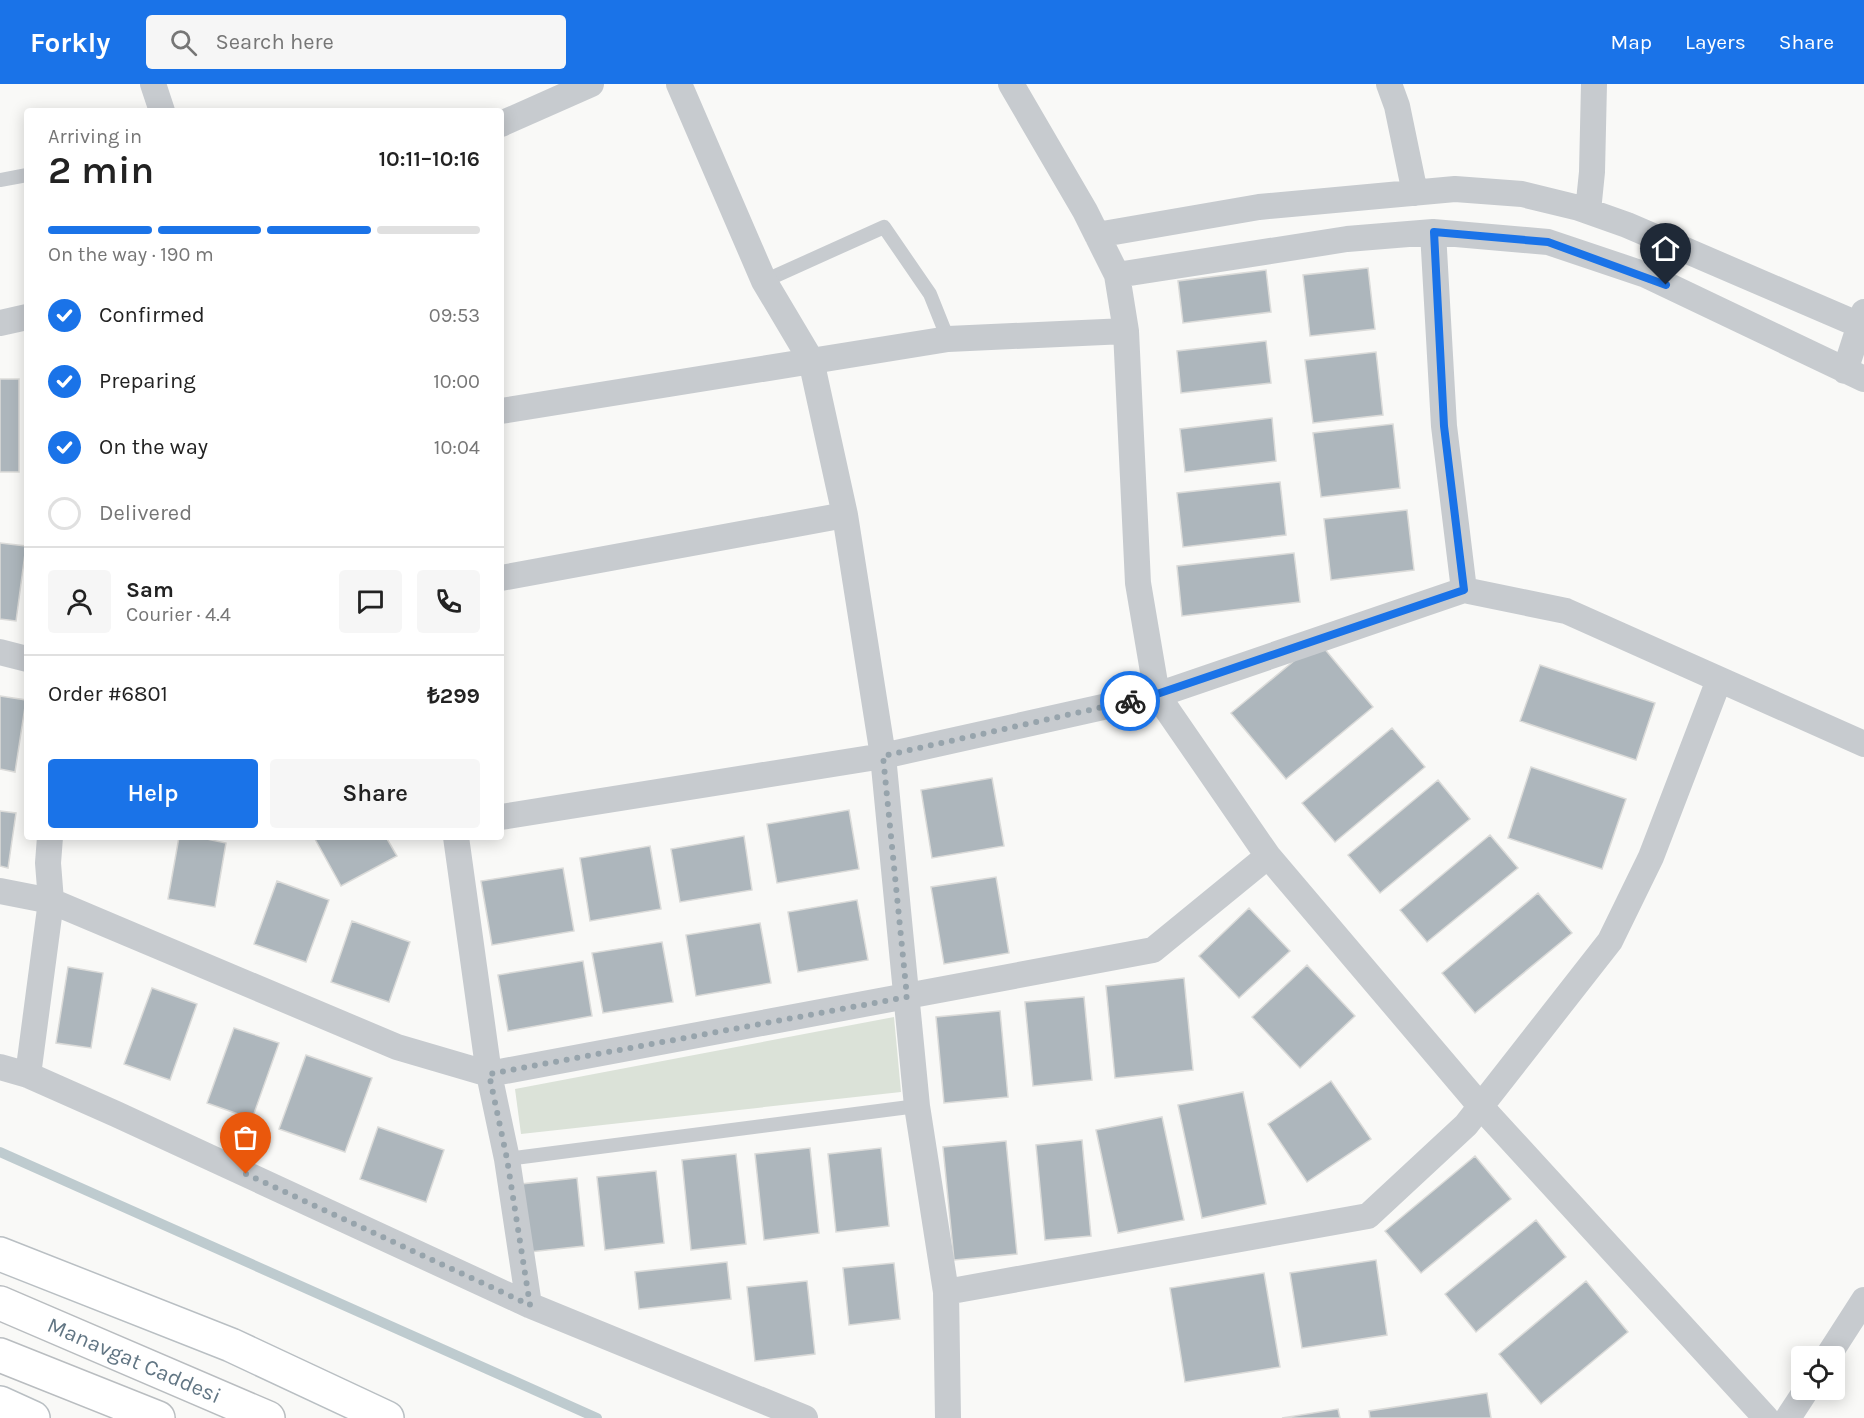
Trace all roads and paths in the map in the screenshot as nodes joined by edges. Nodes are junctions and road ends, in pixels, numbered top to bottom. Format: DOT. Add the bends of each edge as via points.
graph roads {
  1 [pos="153,84"];
  2 [pos="591,84"];
  3 [pos="679,84"];
  4 [pos="1011,84"];
  5 [pos="1389,84"];
  6 [pos="1594,84"];
  7 [pos="161,108"];
  8 [pos="504,123"];
  9 [pos="24,176"];
  10 [pos="0,180"];
  11 [pos="1415,193"];
  12 [pos="1588,211"];
  13 [pos="1434,232"];
  14 [pos="1097,235"];
  15 [pos="1117,275"];
  16 [pos="764,281"];
  17 [pos="24,318"];
  18 [pos="1863,321"];
  19 [pos="0,323"];
  20 [pos="1126,331"];
  21 [pos="948,339"];
  22 [pos="811,360"];
  23 [pos="1855,375"];
  24 [pos="504,411"];
  25 [pos="845,515"];
  26 [pos="504,577"];
  27 [pos="1464,590"];
  28 [pos="0,652"];
  29 [pos="24,659"];
  30 [pos="1719,680"];
  31 [pos="1157,694"];
  32 [pos="1864,744"];
  33 [pos="883,756"];
  34 [pos="504,817"];
  35 [pos="50,840"];
  36 [pos="456,840"];
  37 [pos="1268,856"];
  38 [pos="0,891"];
  39 [pos="51,901"];
  40 [pos="907,997"];
  41 [pos="0,1067"];
  42 [pos="489,1074"];
  43 [pos="28,1076"];
  44 [pos="917,1106"];
  45 [pos="1482,1108"];
  46 [pos="507,1159"];
  47 [pos="0,1254"];
  48 [pos="946,1292"];
  49 [pos="1864,1300"];
  50 [pos="0,1303"];
  51 [pos="530,1305"];
  52 [pos="1834,1346"];
  53 [pos="0,1355"];
  54 [pos="1800,1400"];
  55 [pos="0,1403"];
  56 [pos="33,1418"];
  57 [pos="158,1418"];
  58 [pos="268,1418"];
  59 [pos="387,1418"];
  60 [pos="805,1418"];
  61 [pos="948,1418"];
  62 [pos="1766,1418"];
  63 [pos="1788,1418"];
  1 -- 7 [label="street"];
  2 -- 8 [label="street"];
  3 -- 16 [label="street"];
  4 -- 14 [label="street"];
  5 -- 11 [label="street"];
  6 -- 12 [label="street"];
  9 -- 10 [label="lane"];
  11 -- 12 [label="street" via="1489,190"];
  11 -- 14 [label="street" via="1259,207"];
  12 -- 18 [label="street"];
  13 -- 15 [label="street" via="1347,239"];
  13 -- 23 [label="street" via="1548,242 1646,275"];
  13 -- 27 [label="street" via="1444,426"];
  14 -- 15 [label="street"];
  15 -- 20 [label="street"];
  16 -- 21 [label="lane" via="884,227 930,294"];
  16 -- 22 [label="street"];
  17 -- 19 [label="street"];
  18 -- 23 [label="street"];
  20 -- 21 [label="street"];
  20 -- 31 [label="street" via="1138,582"];
  21 -- 22 [label="street"];
  22 -- 24 [label="street"];
  22 -- 25 [label="street"];
  25 -- 26 [label="street"];
  25 -- 33 [label="street"];
  27 -- 30 [label="street" via="1566,611"];
  27 -- 31 [label="street"];
  28 -- 29 [label="street"];
  30 -- 32 [label="street"];
  30 -- 45 [label="street" via="1651,857 1610,941"];
  31 -- 33 [label="street"];
  31 -- 37 [label="street"];
  33 -- 34 [label="street"];
  33 -- 40 [label="street"];
  35 -- 39 [label="street"];
  36 -- 42 [label="street"];
  37 -- 40 [label="street" via="1152,950"];
  37 -- 45 [label="street"];
  38 -- 39 [label="street"];
  39 -- 42 [label="street" via="397,1047"];
  39 -- 43 [label="street"];
  40 -- 42 [label="street"];
  40 -- 44 [label="street"];
  41 -- 43 [label="street"];
  42 -- 46 [label="street"];
  43 -- 51 [label="street"];
  44 -- 46 [label="lane"];
  44 -- 48 [label="street"];
  45 -- 48 [label="street" via="1368,1216"];
  45 -- 62 [label="street"];
  46 -- 51 [label="street"];
  47 -- 59 [label="main road" via="231,1345"];
  48 -- 61 [label="street"];
  49 -- 52 [label="street"];
  50 -- 58 [label="main road, Manavgat Caddesi"];
  51 -- 60 [label="street"];
  53 -- 57 [label="main road, Manavgat Caddesi"];
  54 -- 63 [label="street"];
  55 -- 56 [label="main road"];
}
